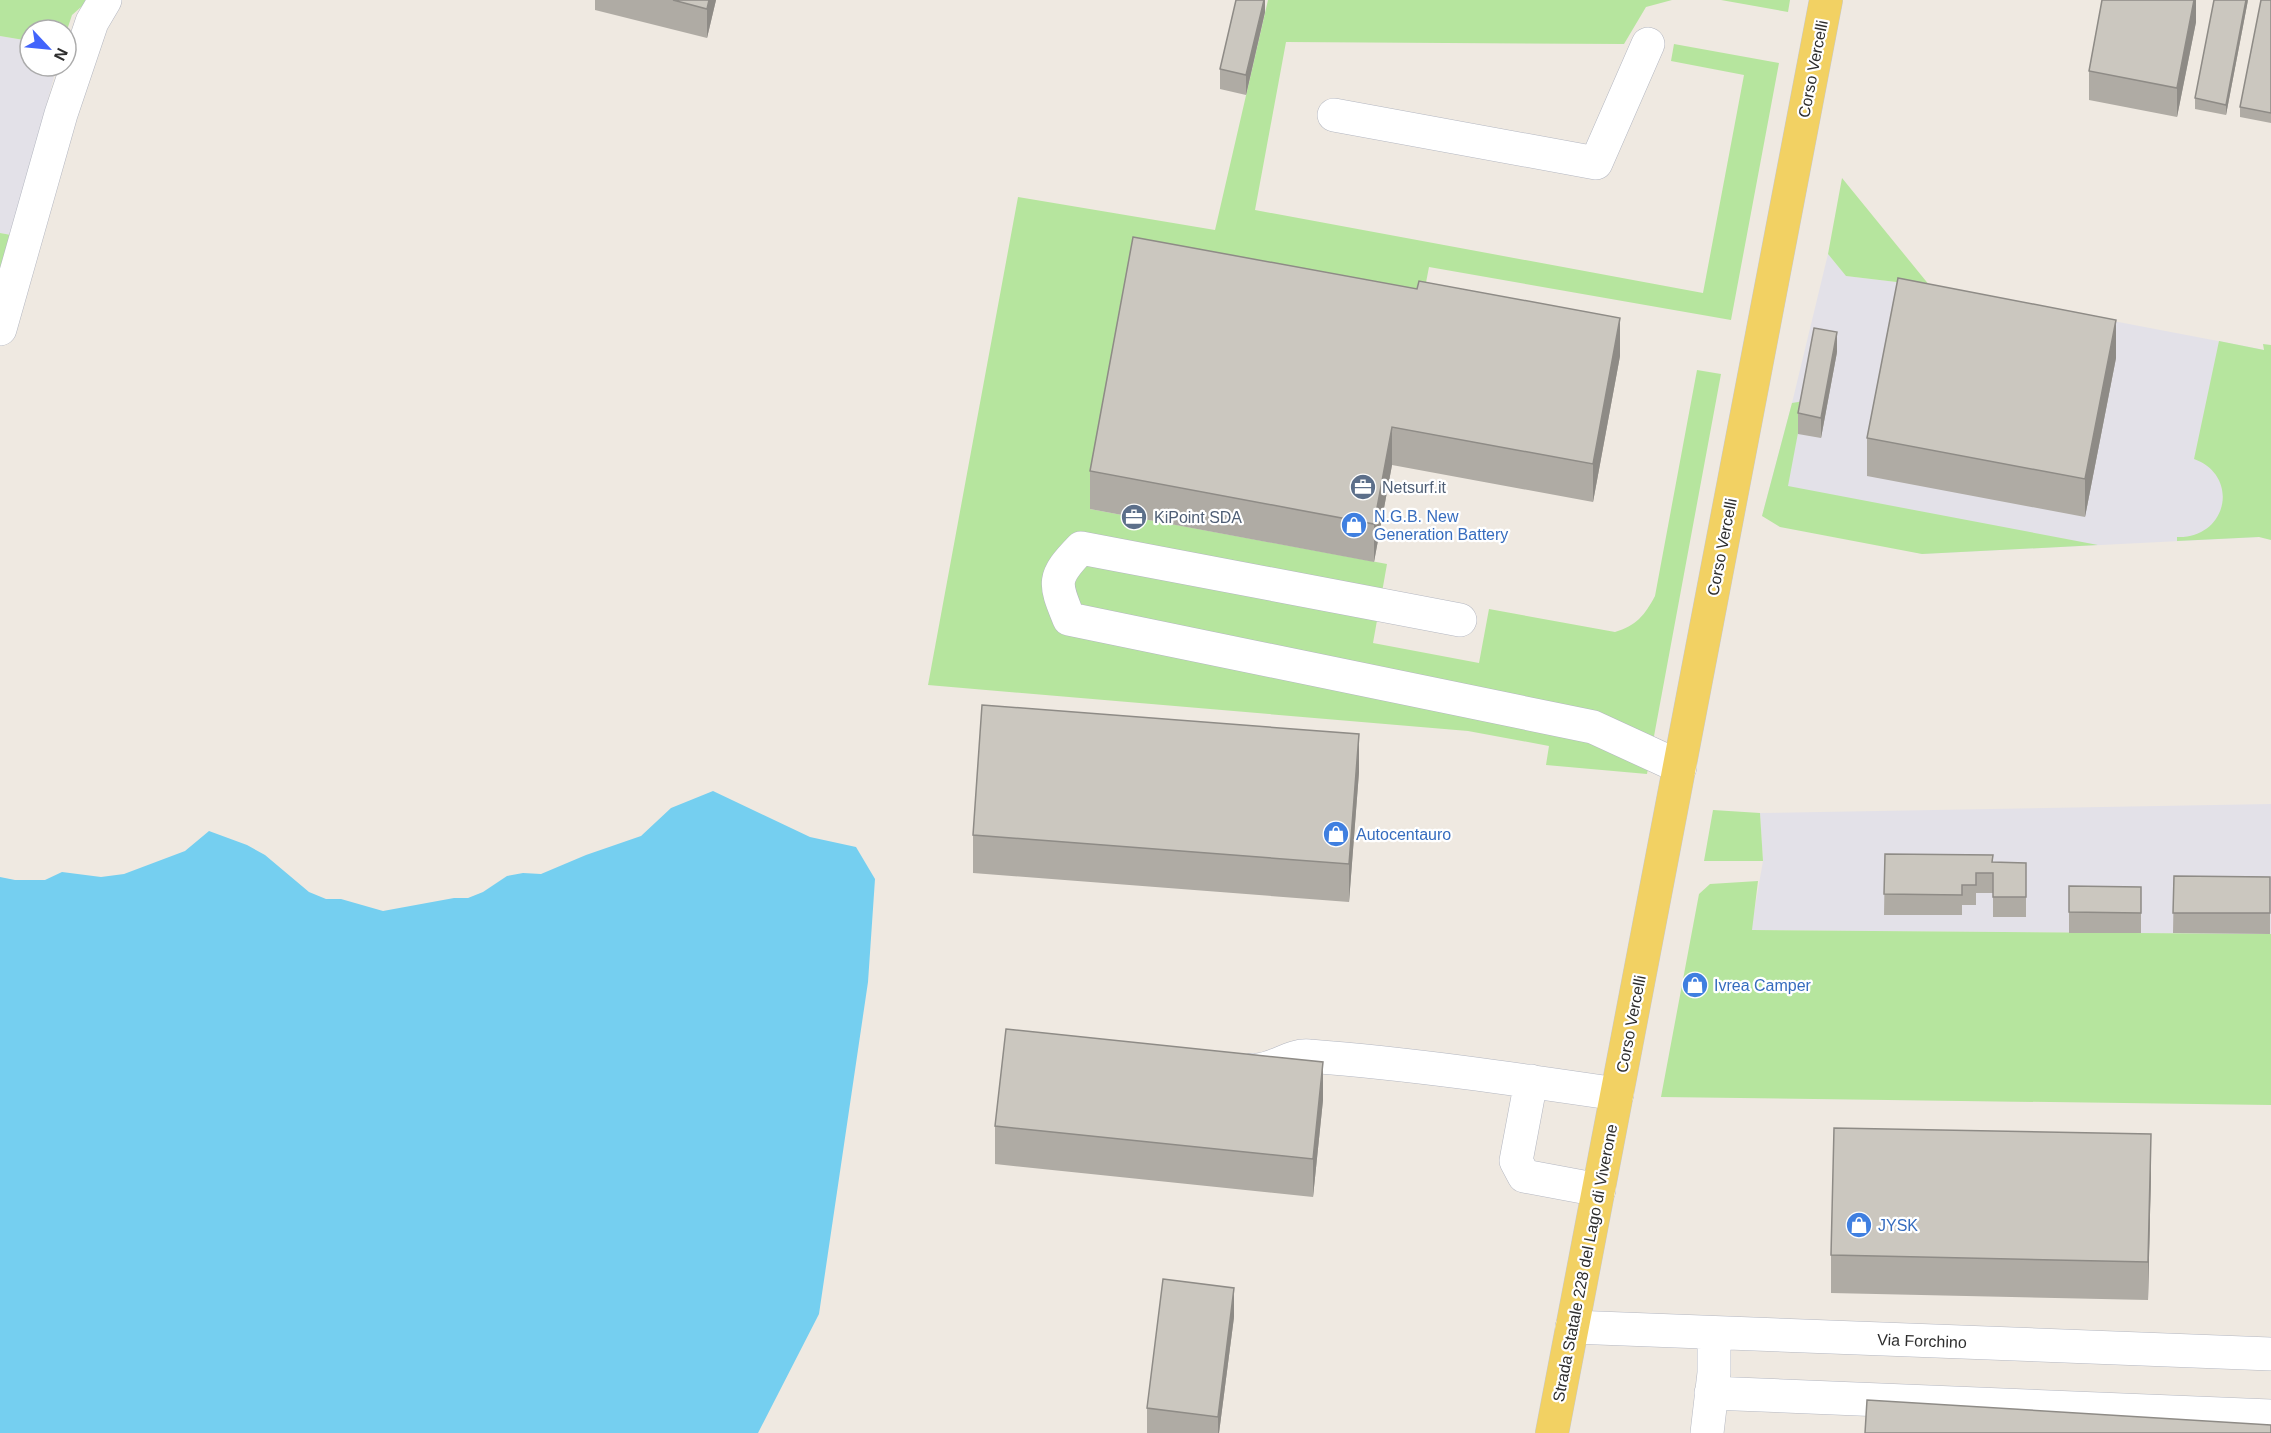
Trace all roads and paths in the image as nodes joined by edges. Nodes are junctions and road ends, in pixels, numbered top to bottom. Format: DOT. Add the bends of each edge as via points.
graph roads {
  1 [pos="105,0"];
  2 [pos="1826,0"];
  3 [pos="1648,44"];
  4 [pos="1335,115"];
  5 [pos="0,329"];
  6 [pos="1460,620"];
  7 [pos="1680,768"];
  8 [pos="1227,1068"];
  9 [pos="1531,1081"];
  10 [pos="1617,1094"];
  11 [pos="1599,1190"];
  12 [pos="1572,1327"];
  13 [pos="1713,1333"];
  14 [pos="2271,1354"];
  15 [pos="1711,1393"];
  16 [pos="2271,1416"];
  17 [pos="1552,1433"];
  18 [pos="1707,1433"];
  1 -- 5 [label="street" via="92,22 61,114"];
  2 -- 7 [label="main road, Corso Vercelli"];
  3 -- 4 [label="street" via="1596,163"];
  6 -- 7 [label="street" via="1081,548 1062,567 1057,589 1069,619 1593,727"];
  7 -- 10 [label="main road, Corso Vercelli"];
  8 -- 9 [label="street" via="1262,1071 1305,1055"];
  9 -- 10 [label="street"];
  9 -- 11 [label="street" via="1516,1161 1524,1176"];
  10 -- 11 [label="main road, Strada Statale 228 del Lago di Viverone"];
  11 -- 12 [label="main road, Strada Statale 228 del Lago di Viverone"];
  12 -- 13 [label="street, Via Forchino"];
  12 -- 17 [label="main road, Strada Statale 228 del Lago di Viverone"];
  13 -- 14 [label="street, Via Forchino"];
  13 -- 15 [label="street"];
  15 -- 16 [label="street"];
  15 -- 18 [label="street"];
}
